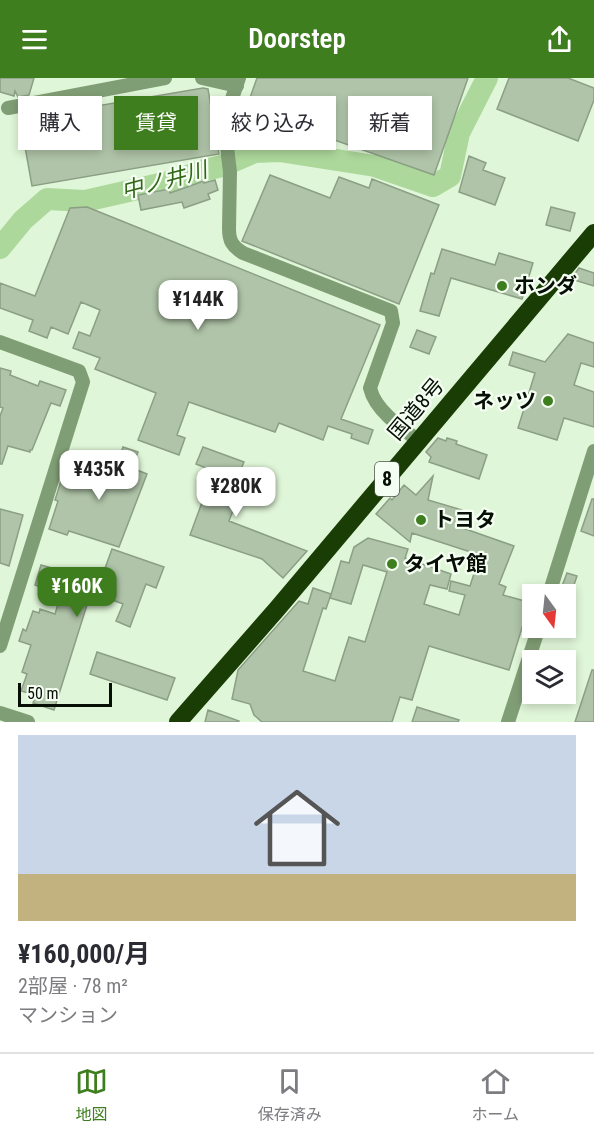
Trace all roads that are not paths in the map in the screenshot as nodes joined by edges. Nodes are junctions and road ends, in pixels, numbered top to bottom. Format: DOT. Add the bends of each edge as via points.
graph roads {
  1 [pos="165,78"];
  2 [pos="202,78"];
  3 [pos="238,82"];
  4 [pos="9,108"];
  5 [pos="594,233"];
  6 [pos="0,342"];
  7 [pos="419,441"];
  8 [pos="594,451"];
  9 [pos="552,584"];
  10 [pos="5,611"];
  11 [pos="535,638"];
  12 [pos="0,646"];
  13 [pos="0,713"];
  14 [pos="28,722"];
  15 [pos="178,722"];
  16 [pos="508,722"];
  1 -- 4 [label="street"];
  2 -- 3 [label="street"];
  3 -- 7 [label="street" via="224,122 232,246 391,311 393,323 370,388 372,398"];
  5 -- 7 [label="highway, 国道8号 / 8"];
  6 -- 10 [label="street" via="79,370 83,382"];
  7 -- 15 [label="highway, 国道8号 / 8"];
  8 -- 9 [label="street"];
  10 -- 12 [label="street"];
  11 -- 16 [label="street"];
  13 -- 14 [label="street"];
}
